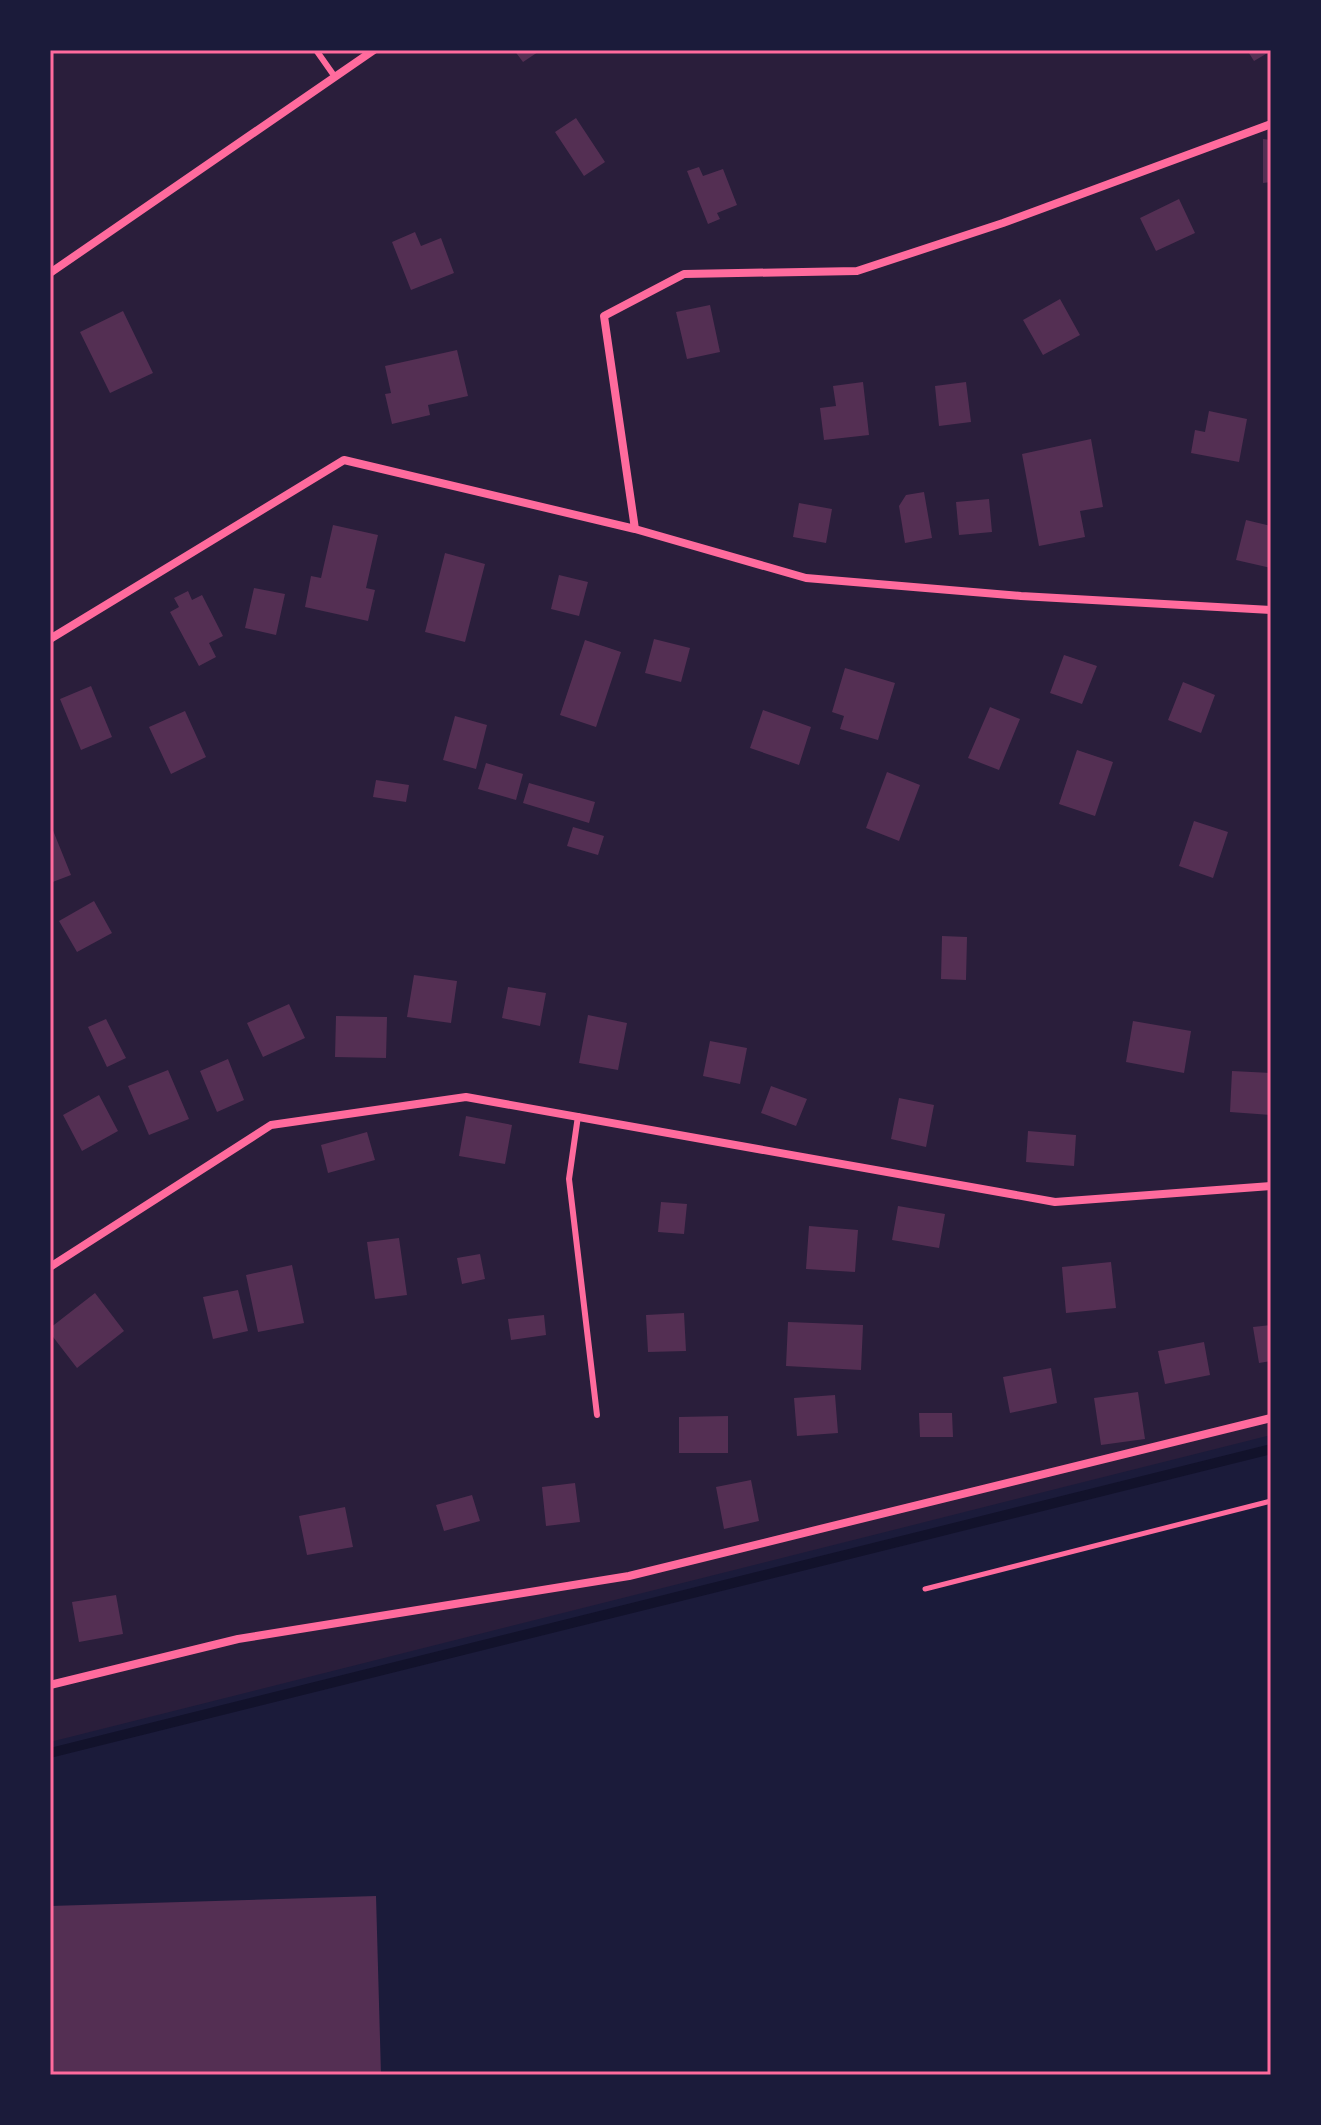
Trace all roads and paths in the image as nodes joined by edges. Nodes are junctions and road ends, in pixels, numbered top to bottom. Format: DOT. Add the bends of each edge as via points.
graph roads {
  1 [pos="316,50"];
  2 [pos="374,50"];
  3 [pos="335,77"];
  4 [pos="1271,124"];
  5 [pos="50,273"];
  6 [pos="635,529"];
  7 [pos="1271,610"];
  8 [pos="50,639"];
  9 [pos="578,1116"];
  10 [pos="1271,1186"];
  11 [pos="50,1267"];
  12 [pos="597,1415"];
  13 [pos="1271,1418"];
  14 [pos="1271,1501"];
  15 [pos="925,1589"];
  16 [pos="50,1685"];
  1 -- 3 [label="lane"];
  2 -- 3 [label="street"];
  3 -- 5 [label="street"];
  4 -- 6 [label="street" via="857,271 684,274 604,316"];
  6 -- 7 [label="street" via="806,578"];
  6 -- 8 [label="street" via="344,460"];
  9 -- 10 [label="street" via="1055,1202"];
  9 -- 11 [label="street" via="466,1097 271,1125"];
  9 -- 12 [label="lane" via="569,1179"];
  13 -- 16 [label="street" via="629,1576 238,1639"];
  14 -- 15 [label="path"];
}
